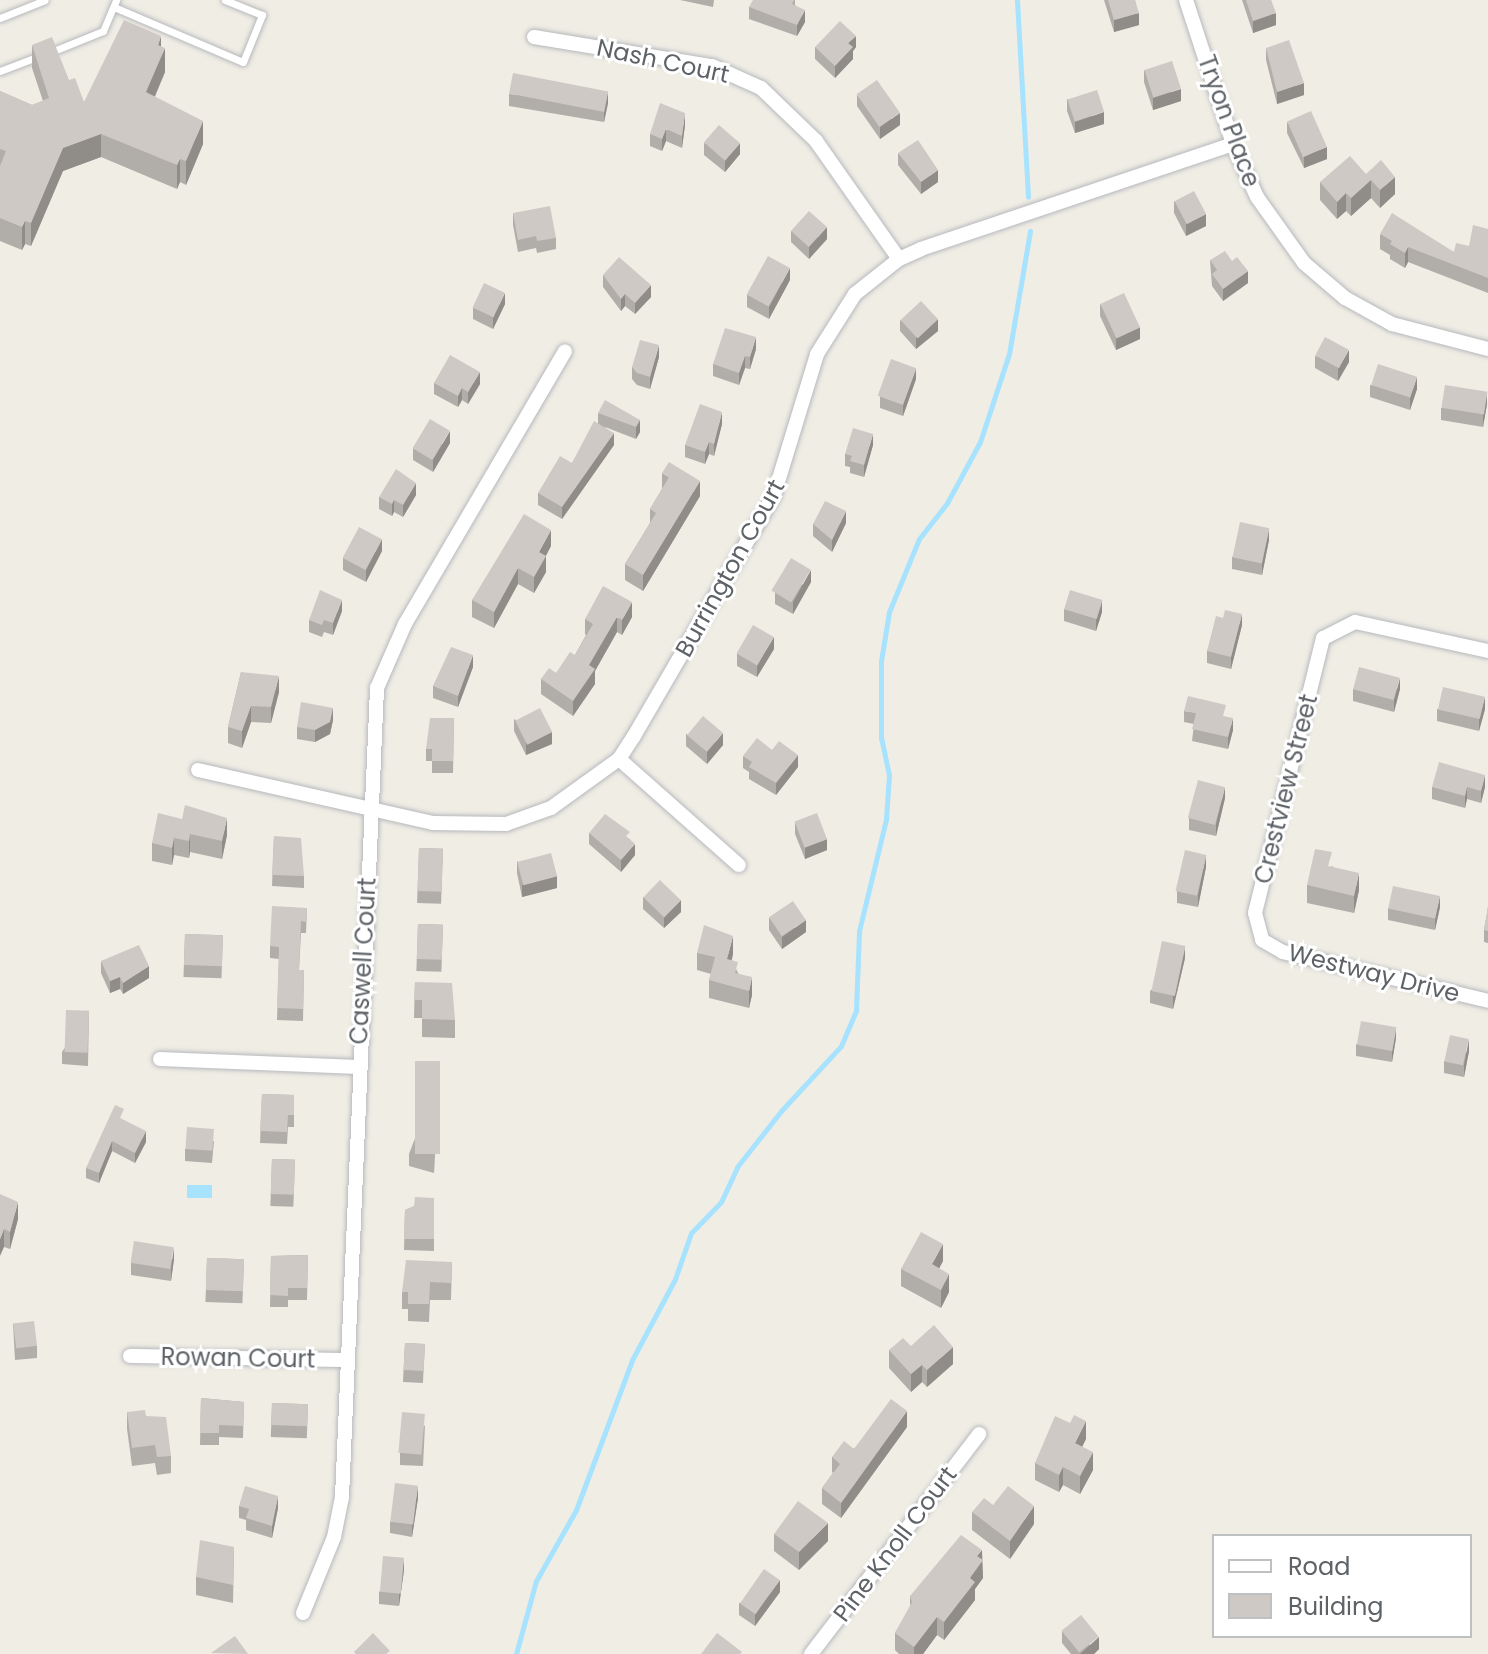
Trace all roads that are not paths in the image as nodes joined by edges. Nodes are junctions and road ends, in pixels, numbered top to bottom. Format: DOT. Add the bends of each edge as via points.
graph roads {
  1 [pos="45,0"];
  2 [pos="225,0"];
  3 [pos="1186,0"];
  4 [pos="115,3"];
  5 [pos="0,18"];
  6 [pos="534,37"];
  7 [pos="0,71"];
  8 [pos="1233,144"];
  9 [pos="899,259"];
  10 [pos="1488,349"];
  11 [pos="565,351"];
  12 [pos="1488,651"];
  13 [pos="619,759"];
  14 [pos="198,770"];
  15 [pos="371,810"];
  16 [pos="739,865"];
  17 [pos="1262,940"];
  18 [pos="1488,1001"];
  19 [pos="160,1059"];
  20 [pos="358,1067"];
  21 [pos="130,1356"];
  22 [pos="346,1360"];
  23 [pos="979,1434"];
  24 [pos="303,1613"];
  25 [pos="811,1654"];
  1 -- 5 [label="lane"];
  2 -- 4 [label="lane" via="262,15 243,62"];
  3 -- 8 [label="street, Tryon Place"];
  4 -- 7 [label="lane" via="103,31"];
  6 -- 9 [label="street, Nash Court" via="712,66 761,88 816,141"];
  8 -- 9 [label="street, Burrington Court"];
  8 -- 10 [label="street, Tryon Place" via="1257,197 1287,242 1323,281 1392,324"];
  9 -- 13 [label="street, Burrington Court" via="855,294 827,331 774,495"];
  11 -- 15 [label="street, Caswell Court" via="384,668 373,706"];
  12 -- 17 [label="street, Crestview Street" via="1355,622 1323,638 1255,913"];
  13 -- 15 [label="street, Burrington Court" via="551,808 506,824 433,823"];
  13 -- 16 [label="street"];
  14 -- 15 [label="street, Burrington Court"];
  15 -- 20 [label="street, Caswell Court"];
  17 -- 18 [label="street, Westway Drive" via="1312,961"];
  19 -- 20 [label="street"];
  20 -- 22 [label="street, Caswell Court"];
  21 -- 22 [label="street, Rowan Court"];
  22 -- 24 [label="street, Caswell Court" via="339,1517"];
  23 -- 25 [label="street, Pine Knoll Court"];
}
